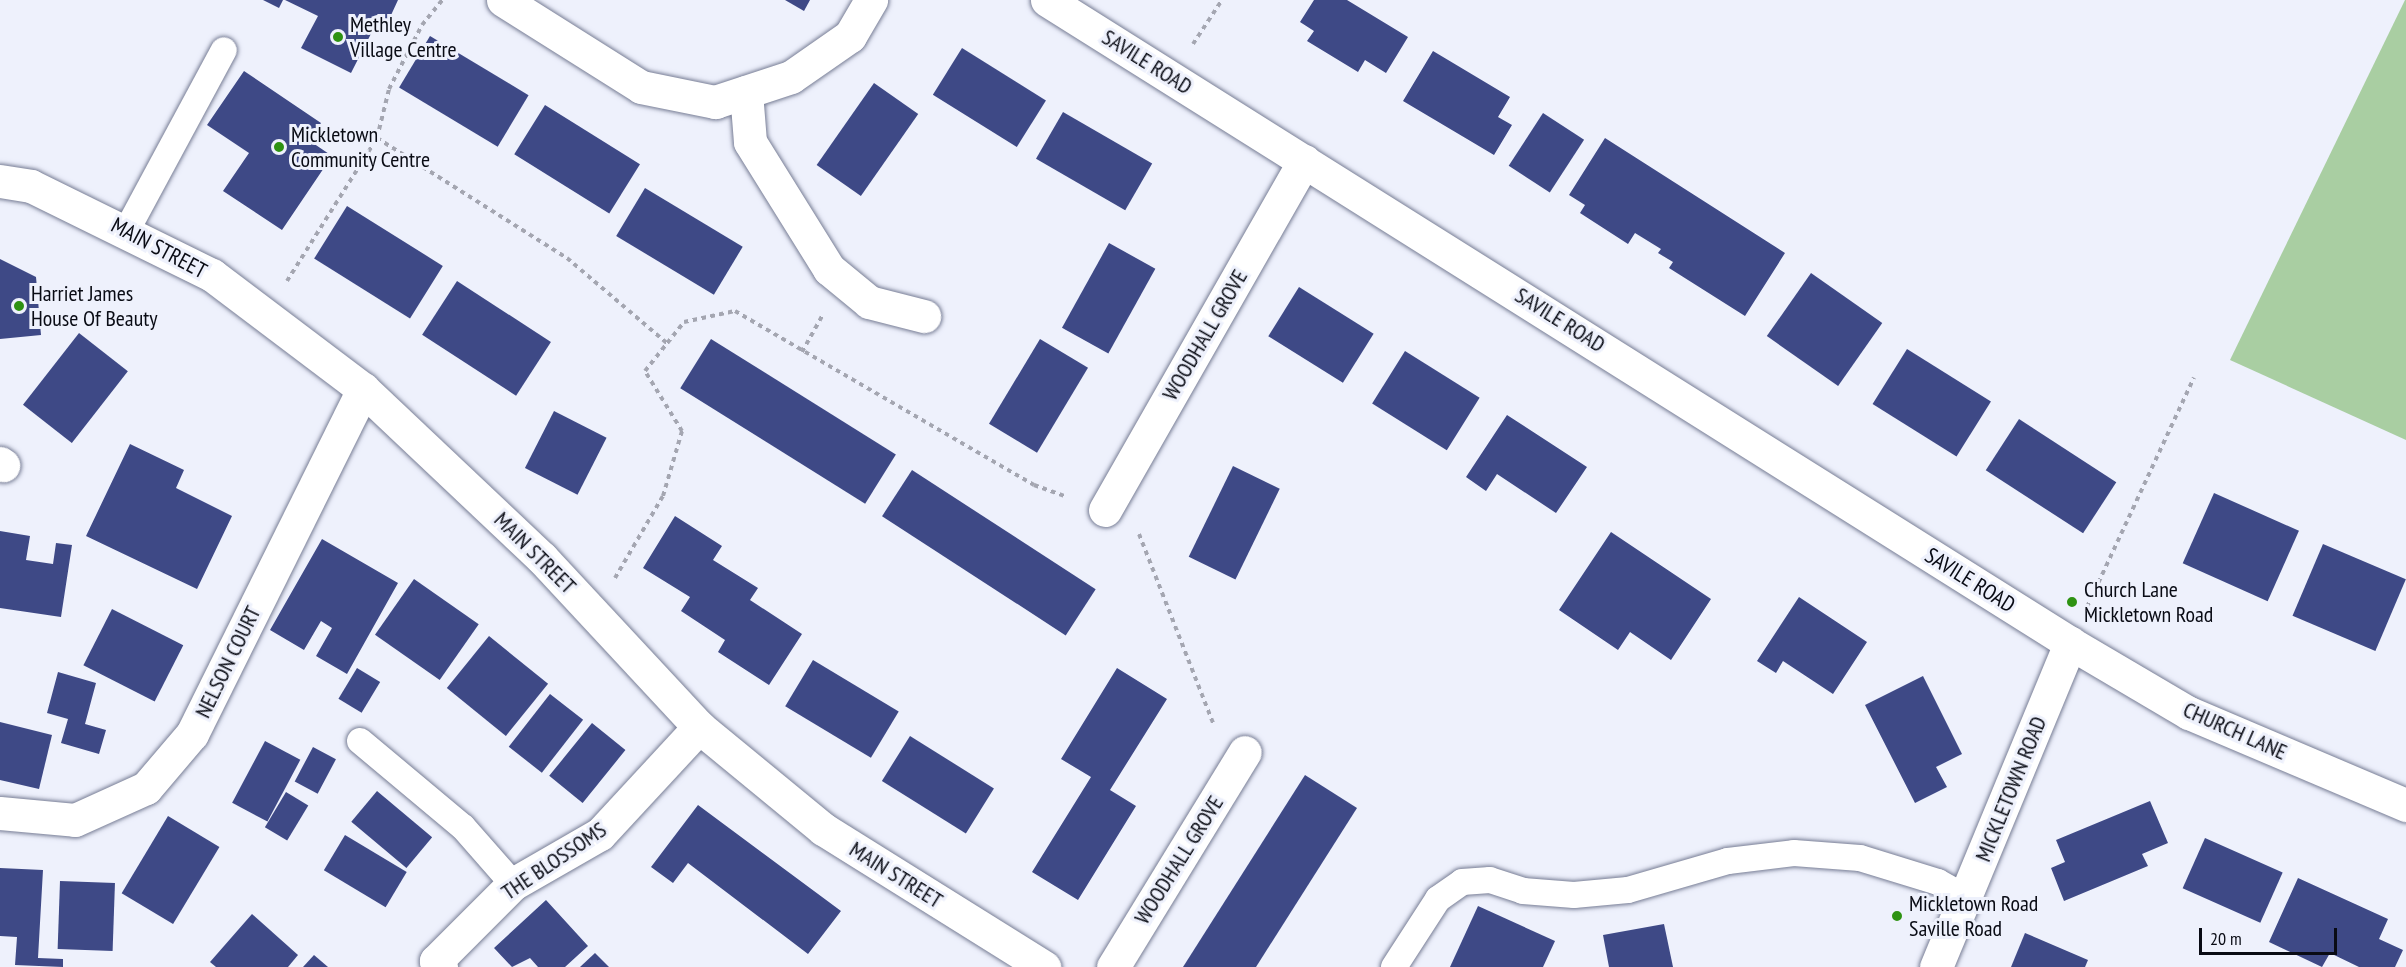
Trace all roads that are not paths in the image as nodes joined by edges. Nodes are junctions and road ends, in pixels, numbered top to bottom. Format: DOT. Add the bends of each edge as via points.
graph roads {
  1 [pos="503,0"];
  2 [pos="871,0"];
  3 [pos="1047,0"];
  4 [pos="224,50"];
  5 [pos="746,92"];
  6 [pos="1304,160"];
  7 [pos="0,181"];
  8 [pos="127,230"];
  9 [pos="924,316"];
  10 [pos="363,389"];
  11 [pos="1105,510"];
  12 [pos="2070,643"];
  13 [pos="699,727"];
  14 [pos="360,741"];
  15 [pos="1245,752"];
  16 [pos="2406,805"];
  17 [pos="0,813"];
  18 [pos="513,884"];
  19 [pos="1967,898"];
  20 [pos="441,967"];
  21 [pos="1044,967"];
  22 [pos="1113,967"];
  23 [pos="1394,967"];
  24 [pos="1936,967"];
  1 -- 5 [label="street" via="641,87 715,102"];
  2 -- 5 [label="street" via="850,36 791,77"];
  3 -- 6 [label="street, SAVILE ROAD"];
  4 -- 8 [label="lane"];
  5 -- 9 [label="street" via="750,142 829,269 869,302"];
  6 -- 11 [label="street, WOODHALL GROVE"];
  6 -- 12 [label="street, SAVILE ROAD"];
  7 -- 8 [label="street, MAIN STREET" via="31,186"];
  8 -- 10 [label="street, MAIN STREET" via="212,275"];
  10 -- 13 [label="street, MAIN STREET" via="542,558"];
  10 -- 17 [label="street, NELSON COURT" via="185,743 146,788 75,820"];
  12 -- 16 [label="street, CHURCH LANE" via="2189,713"];
  12 -- 19 [label="street, MICKLETOWN ROAD"];
  13 -- 18 [label="street, THE BLOSSOMS" via="600,834"];
  13 -- 21 [label="street, MAIN STREET" via="823,829"];
  14 -- 18 [label="lane" via="463,827"];
  15 -- 22 [label="street, WOODHALL GROVE"];
  18 -- 20 [label="street, THE BLOSSOMS" via="436,962"];
  19 -- 23 [label="lane" via="1938,882 1860,858 1794,853 1728,861 1628,890 1574,895 1523,891 1490,880 1462,882 1438,899"];
  19 -- 24 [label="street, MICKLETOWN ROAD"];
}
